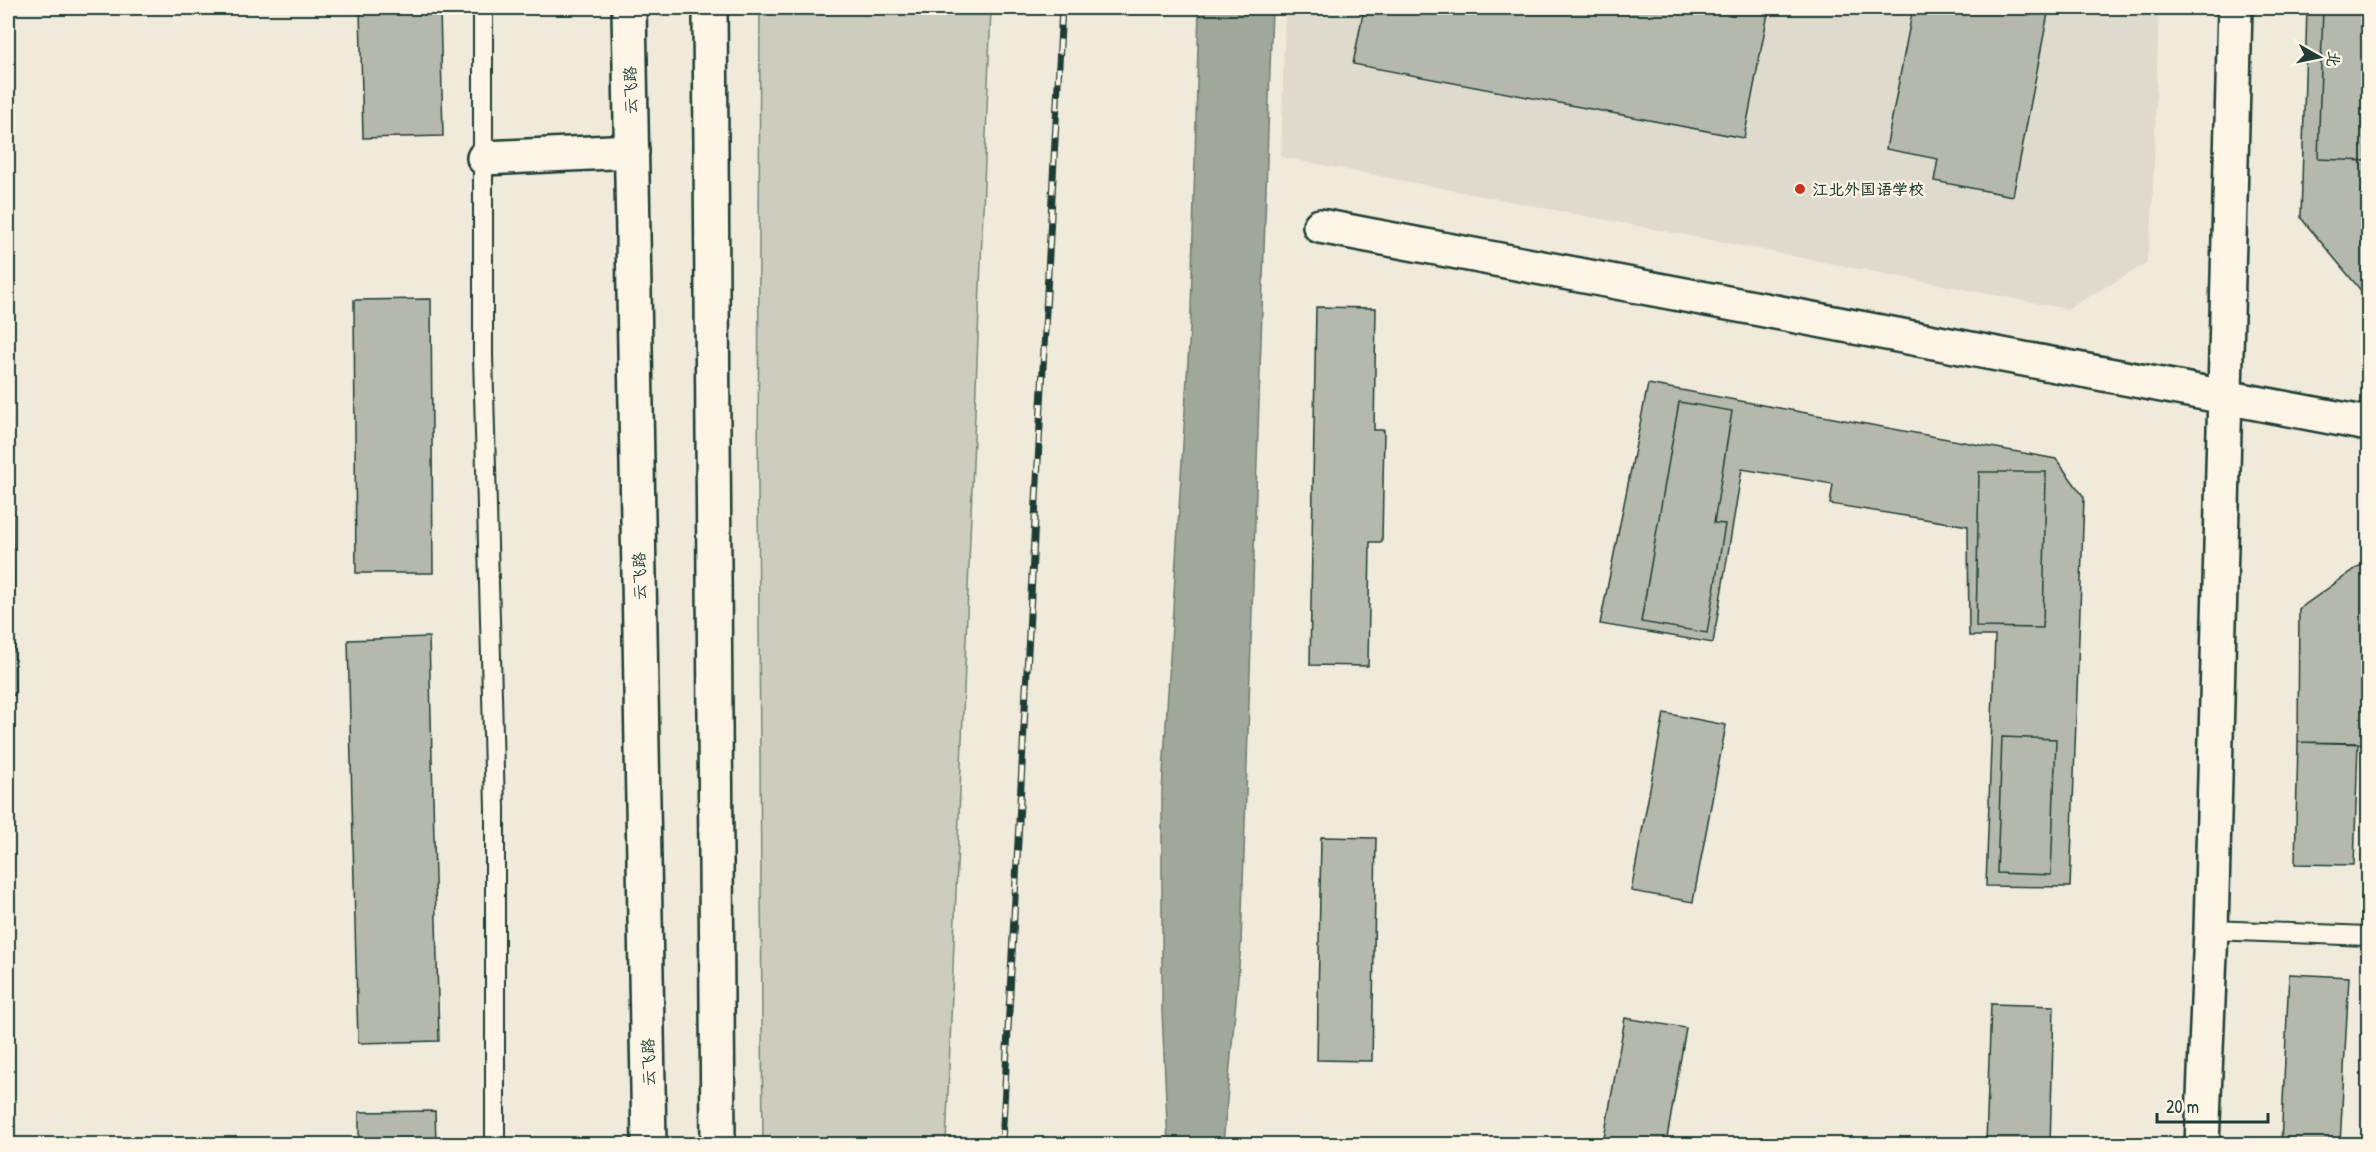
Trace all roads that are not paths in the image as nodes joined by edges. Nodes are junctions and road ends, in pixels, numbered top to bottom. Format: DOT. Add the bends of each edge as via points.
graph roads {
  1 [pos="483,8"];
  2 [pos="629,8"];
  3 [pos="710,8"];
  4 [pos="2235,8"];
  5 [pos="632,151"];
  6 [pos="484,158"];
  7 [pos="1320,226"];
  8 [pos="2225,396"];
  9 [pos="2368,423"];
  10 [pos="2211,930"];
  11 [pos="2368,936"];
  12 [pos="495,1144"];
  13 [pos="650,1144"];
  14 [pos="718,1144"];
  15 [pos="2202,1144"];
  1 -- 6 [label="lane"];
  2 -- 5 [label="street, 云飞路"];
  3 -- 14 [label="street"];
  4 -- 8 [label="street"];
  5 -- 6 [label="street"];
  5 -- 13 [label="street, 云飞路"];
  6 -- 12 [label="lane" via="483,356 495,808"];
  7 -- 8 [label="street"];
  8 -- 9 [label="street"];
  8 -- 10 [label="street"];
  10 -- 11 [label="lane"];
  10 -- 15 [label="street"];
}
